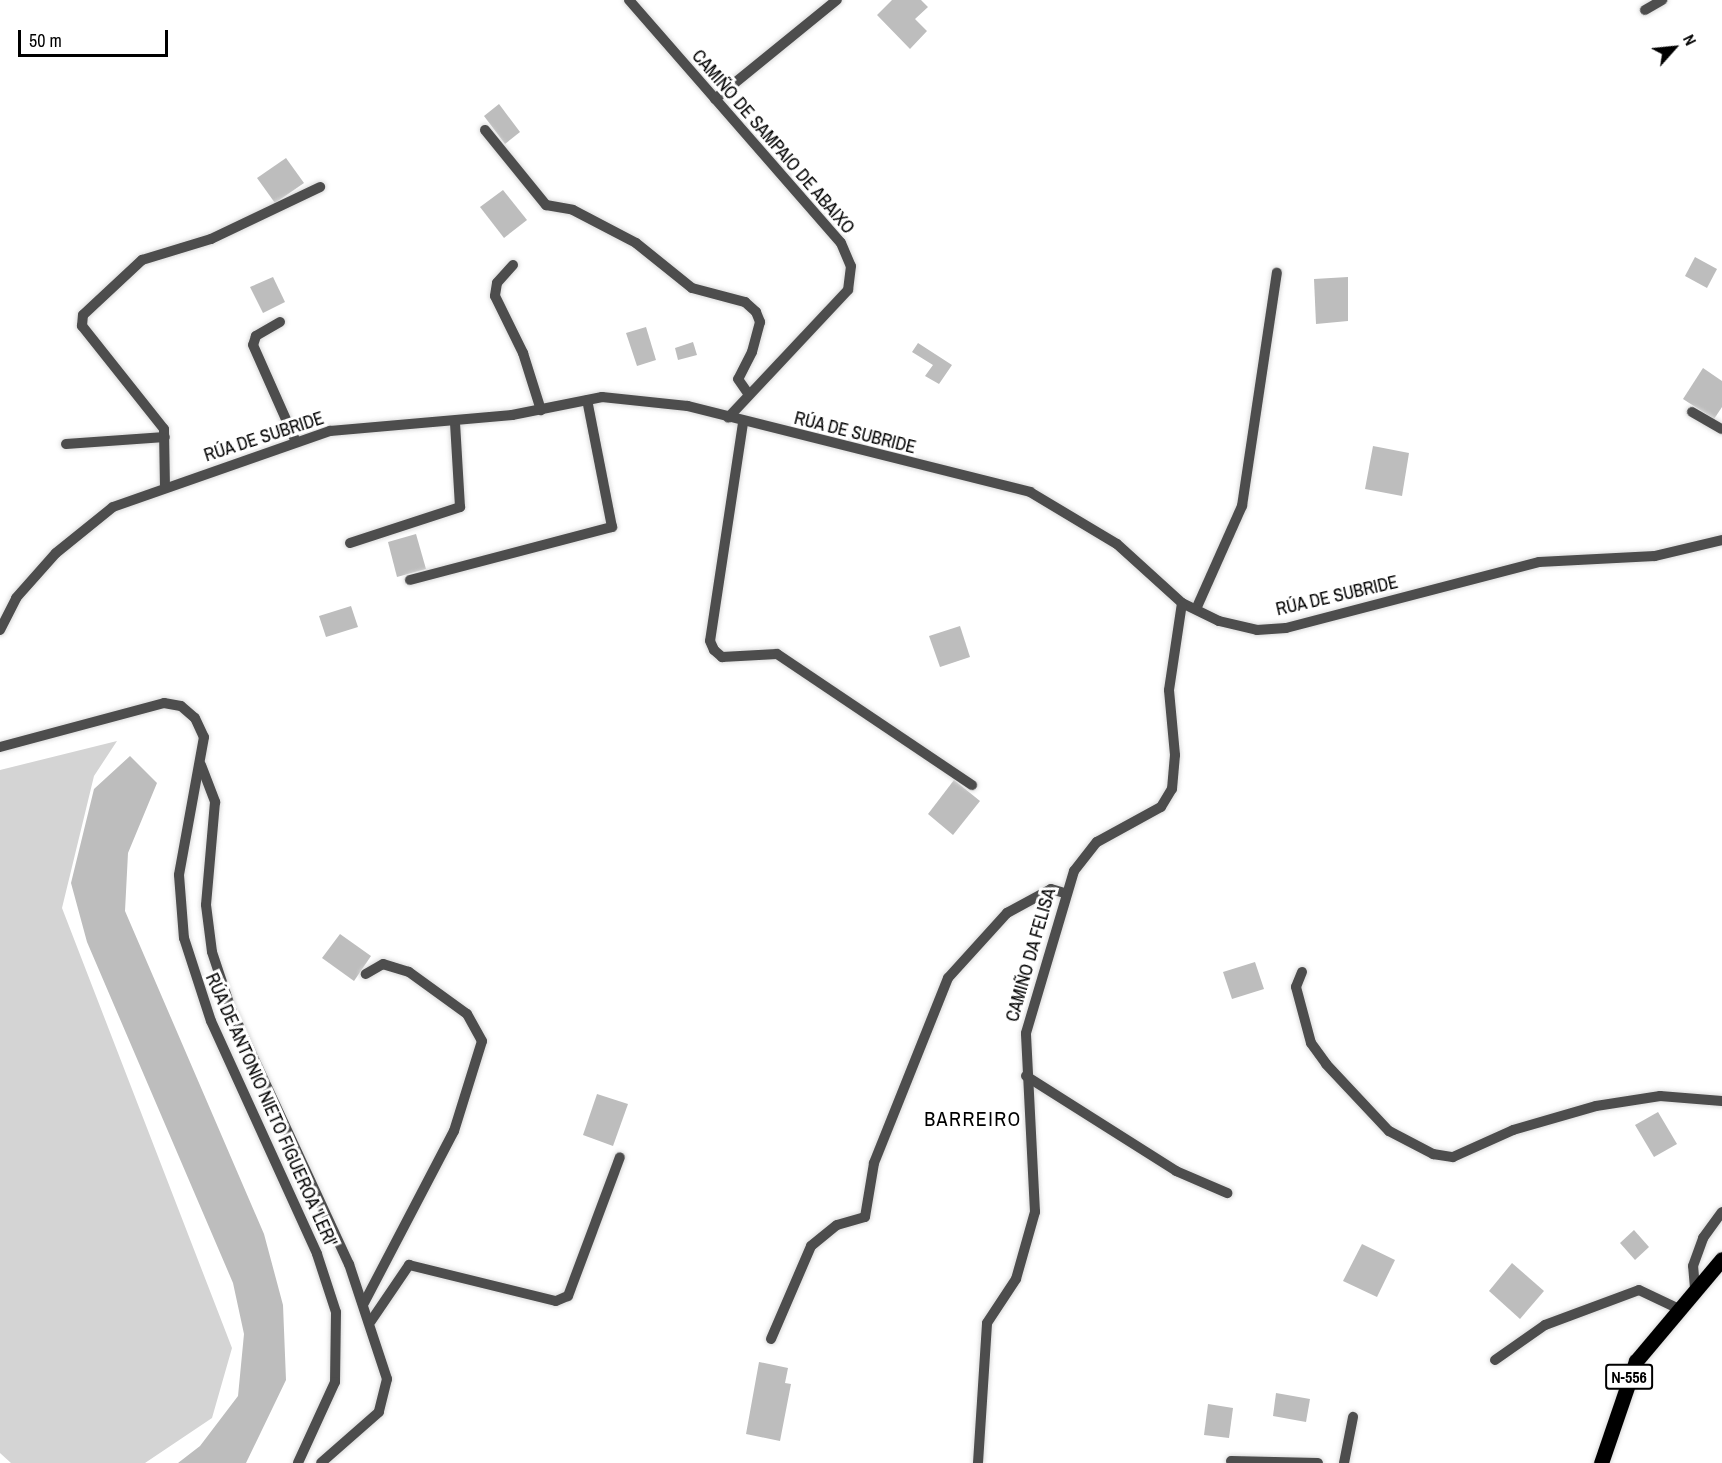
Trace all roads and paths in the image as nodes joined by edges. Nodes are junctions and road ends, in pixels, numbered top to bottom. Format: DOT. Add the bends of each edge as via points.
graph roads {
  1 [pos="629,0"];
  2 [pos="837,0"];
  3 [pos="1662,0"];
  4 [pos="1645,10"];
  5 [pos="715,99"];
  6 [pos="485,130"];
  7 [pos="320,187"];
  8 [pos="513,265"];
  9 [pos="1277,273"];
  10 [pos="280,322"];
  11 [pos="749,395"];
  12 [pos="587,400"];
  13 [pos="541,410"];
  14 [pos="1692,412"];
  15 [pos="728,418"];
  16 [pos="455,423"];
  17 [pos="743,423"];
  18 [pos="1722,429"];
  19 [pos="165,437"];
  20 [pos="295,440"];
  21 [pos="66,444"];
  22 [pos="165,488"];
  23 [pos="1722,540"];
  24 [pos="350,543"];
  25 [pos="410,580"];
  26 [pos="1182,603"];
  27 [pos="1197,607"];
  28 [pos="3,613"];
  29 [pos="0,630"];
  30 [pos="0,747"];
  31 [pos="201,764"];
  32 [pos="972,785"];
  33 [pos="1064,893"];
  34 [pos="1302,972"];
  35 [pos="366,974"];
  36 [pos="1026,1076"];
  37 [pos="1722,1101"];
  38 [pos="621,1156"];
  39 [pos="1227,1193"];
  40 [pos="1722,1212"];
  41 [pos="1722,1259"];
  42 [pos="1695,1288"];
  43 [pos="364,1303"];
  44 [pos="1677,1308"];
  45 [pos="371,1321"];
  46 [pos="771,1339"];
  47 [pos="1495,1360"];
  48 [pos="1353,1417"];
  49 [pos="1232,1461"];
  50 [pos="1283,1462"];
  51 [pos="298,1463"];
  52 [pos="321,1463"];
  53 [pos="978,1463"];
  54 [pos="1318,1463"];
  55 [pos="1344,1463"];
  56 [pos="1601,1463"];
  1 -- 5 [label="street, CAMIÑO DE SAMPAIO DE ABAIXO"];
  2 -- 5 [label="street"];
  3 -- 4 [label="street"];
  5 -- 11 [label="street, CAMIÑO DE SAMPAIO DE ABAIXO" via="841,243 851,266 848,290"];
  6 -- 11 [label="street" via="546,206 573,210 636,243 692,288 746,302 756,312 760,322 752,352 738,379"];
  7 -- 19 [label="street" via="211,239 142,260 83,315 82,326"];
  8 -- 13 [label="street" via="497,284 495,296 524,353"];
  9 -- 27 [label="street" via="1262,398 1242,506"];
  10 -- 20 [label="street" via="256,336 253,345"];
  11 -- 15 [label="street, CAMIÑO DE SAMPAIO DE ABAIXO"];
  12 -- 13 [label="street, RÚA DE SUBRIDE"];
  12 -- 15 [label="street, RÚA DE SUBRIDE" via="649,400"];
  12 -- 25 [label="street" via="612,526"];
  13 -- 16 [label="street, RÚA DE SUBRIDE"];
  14 -- 18 [label="street"];
  15 -- 17 [label="street, RÚA DE SUBRIDE"];
  16 -- 20 [label="street, RÚA DE SUBRIDE" via="363,427"];
  16 -- 24 [label="street" via="460,507"];
  17 -- 26 [label="street, RÚA DE SUBRIDE" via="1030,492 1118,544"];
  17 -- 32 [label="street" via="710,641 714,650 722,657 777,654"];
  19 -- 21 [label="street"];
  19 -- 22 [label="street"];
  20 -- 22 [label="street, RÚA DE SUBRIDE"];
  22 -- 28 [label="street, RÚA DE SUBRIDE" via="113,507 92,523 56,553"];
  23 -- 27 [label="street, RÚA DE SUBRIDE" via="1654,555 1539,562 1286,628 1257,630 1219,621"];
  26 -- 27 [label="street, RÚA DE SUBRIDE"];
  26 -- 33 [label="street, CAMIÑO DA FELISA" via="1170,690 1176,755 1172,789 1161,807 1097,842"];
  28 -- 29 [label="street, RÚA DE SUBRIDE"];
  30 -- 31 [label="street, RÚA DE ANTONIO NIETO FIGUEROA 'LERI'" via="164,703 181,706 195,718 204,737"];
  31 -- 43 [label="street" via="215,802 206,905 212,952 231,1009"];
  31 -- 51 [label="street, RÚA DE ANTONIO NIETO FIGUEROA 'LERI'" via="179,875 192,968 210,1021 317,1254 336,1312 335,1382"];
  33 -- 36 [label="street, CAMIÑO DA FELISA" via="1026,1033"];
  33 -- 46 [label="street" via="1051,890 1007,913 948,978 874,1162 865,1217 837,1225 810,1246"];
  34 -- 37 [label="street" via="1296,987 1311,1043 1326,1064 1389,1131 1433,1155 1453,1157 1514,1130 1605,1104 1660,1096"];
  35 -- 43 [label="street" via="383,964 409,972 467,1014 482,1041 454,1131"];
  36 -- 39 [label="street" via="1176,1171"];
  36 -- 53 [label="street, CAMIÑO DA FELISA" via="1035,1212 1016,1279 987,1323"];
  38 -- 45 [label="street" via="568,1296 556,1301 409,1264"];
  40 -- 42 [label="street" via="1703,1238 1694,1266"];
  41 -- 42 [label="main road, N-556"];
  42 -- 44 [label="main road, N-556"];
  43 -- 45 [label="street"];
  44 -- 47 [label="street" via="1639,1290 1545,1325"];
  44 -- 56 [label="main road, N-556" via="1636,1361"];
  45 -- 52 [label="street" via="387,1379 386,1400"];
  48 -- 55 [label="street"];
  49 -- 50 [label="street"];
  50 -- 54 [label="street"];
}
